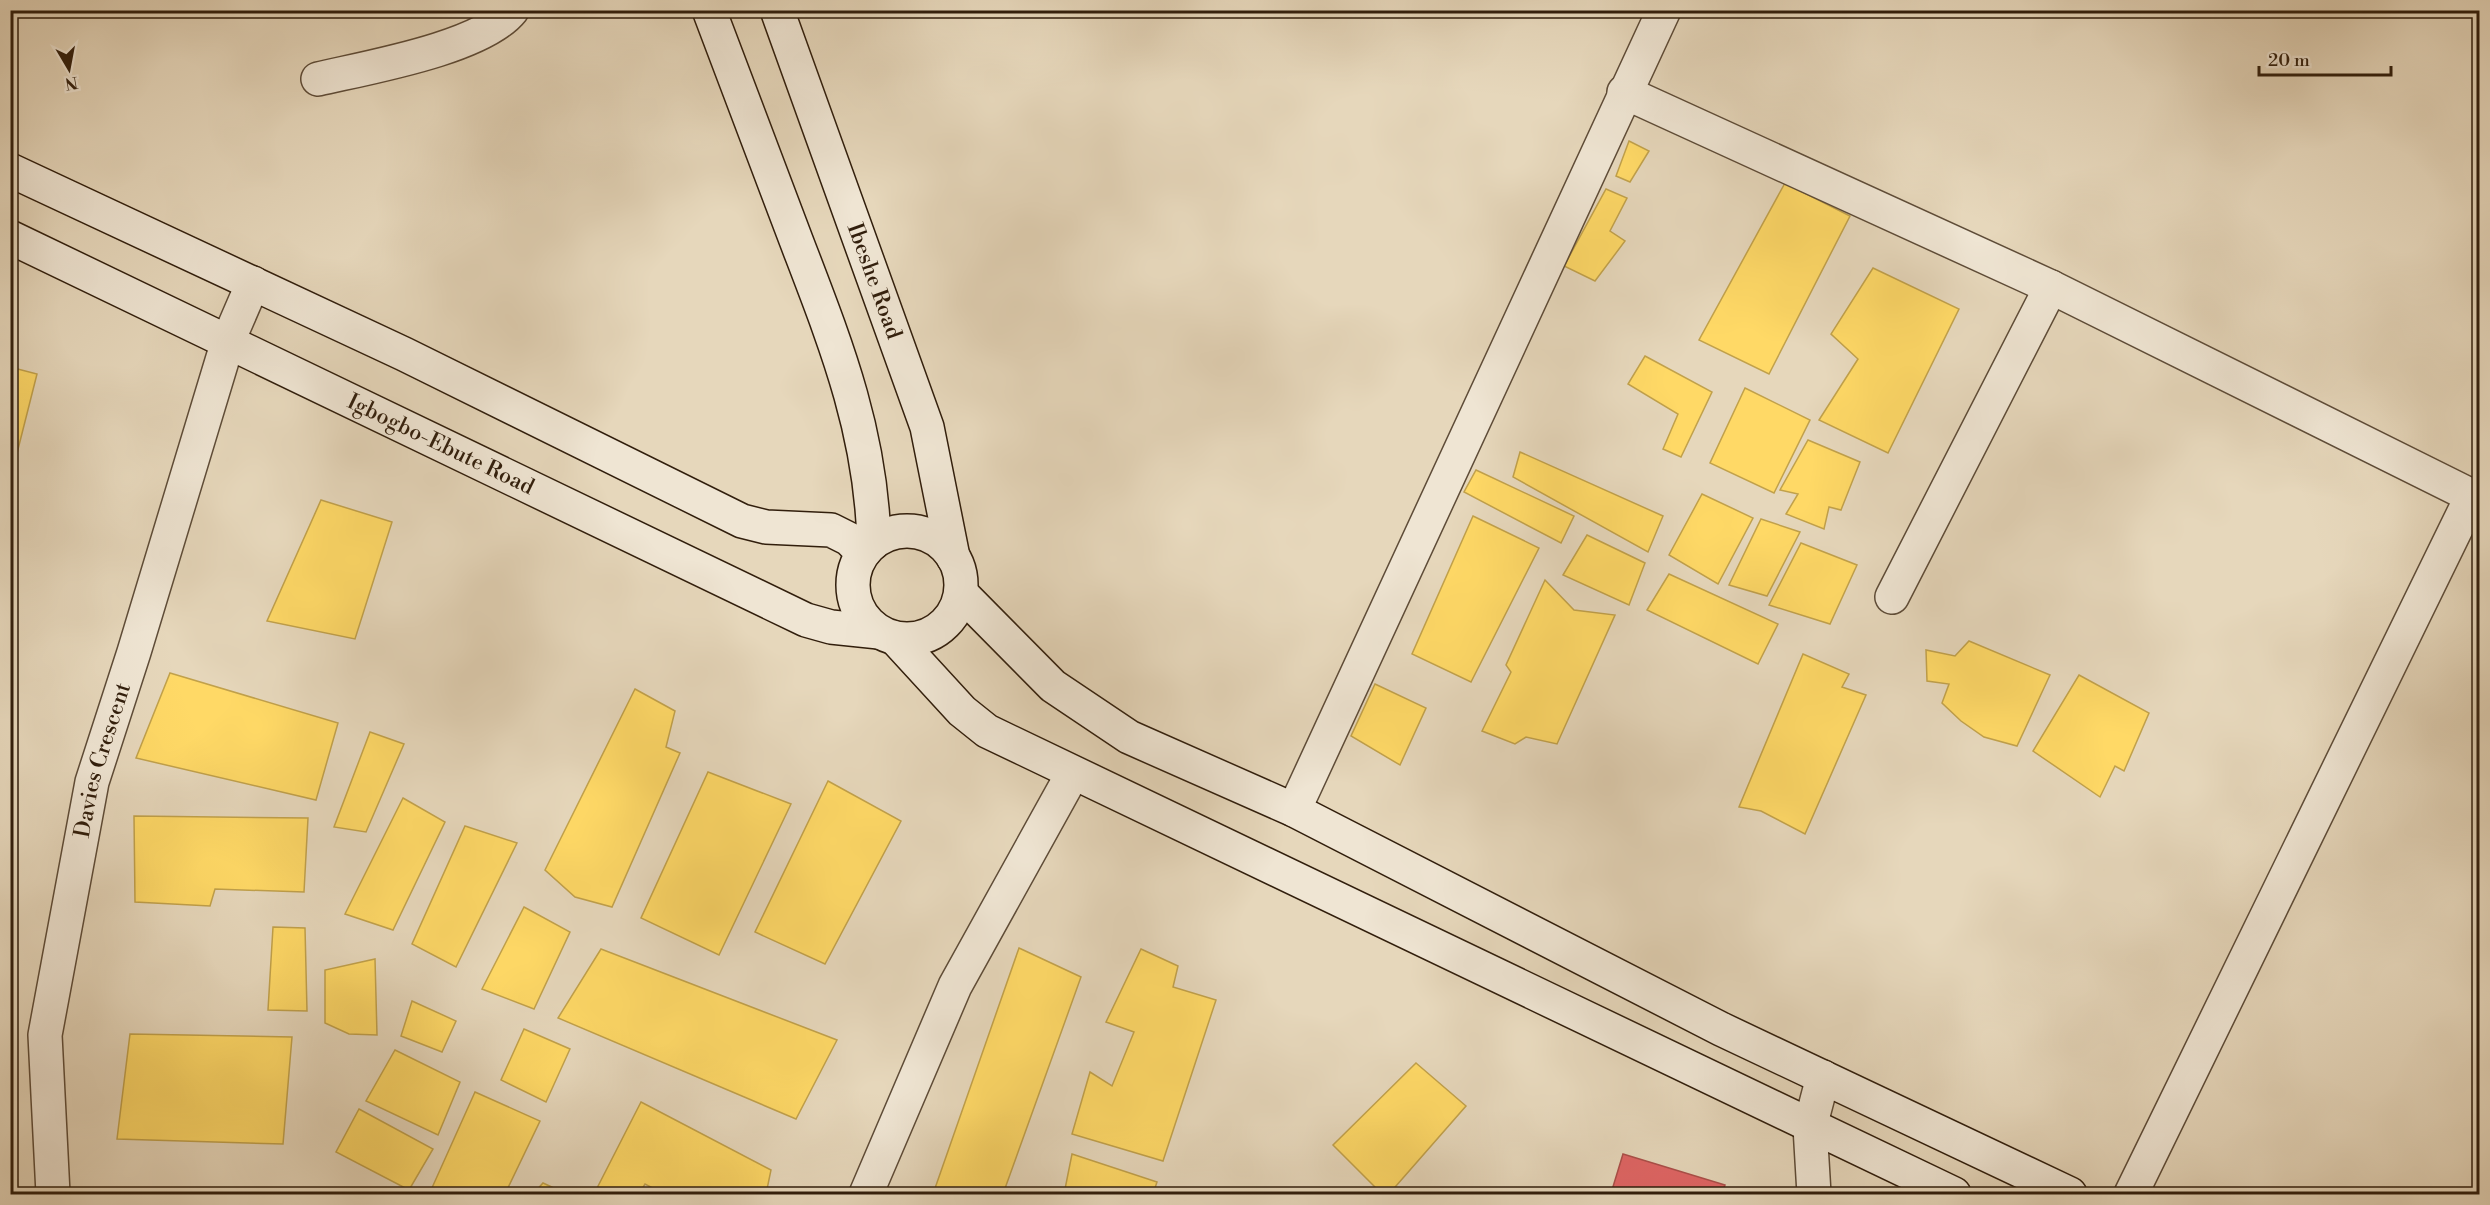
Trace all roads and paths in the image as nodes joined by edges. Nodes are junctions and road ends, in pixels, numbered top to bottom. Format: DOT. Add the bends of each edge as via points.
graph roads {
  1 [pos="512,10"];
  2 [pos="709,10"];
  3 [pos="777,10"];
  4 [pos="1664,10"];
  5 [pos="318,79"];
  6 [pos="1624,92"];
  7 [pos="10,171"];
  8 [pos="10,237"];
  9 [pos="253,283"];
  10 [pos="2050,287"];
  11 [pos="228,341"];
  12 [pos="2476,498"];
  13 [pos="868,547"];
  14 [pos="953,557"];
  15 [pos="961,592"];
  16 [pos="1892,597"];
  17 [pos="887,635"];
  18 [pos="1073,773"];
  19 [pos="1294,810"];
  20 [pos="1823,1077"];
  21 [pos="1810,1126"];
  22 [pos="61,1193"];
  23 [pos="866,1194"];
  24 [pos="1814,1194"];
  25 [pos="1954,1194"];
  26 [pos="2070,1194"];
  27 [pos="2131,1194"];
  1 -- 5 [label="main road" via="477,34 441,50"];
  2 -- 13 [label="main road" via="844,367 864,442 873,508"];
  3 -- 14 [label="main road, Ibeshe Road" via="927,427"];
  4 -- 6 [label="main road"];
  6 -- 10 [label="main road"];
  6 -- 19 [label="main road"];
  7 -- 9 [label="main road"];
  8 -- 11 [label="main road, Igbogbo-Ebute Road"];
  9 -- 11 [label="main road, Davies Crescent"];
  9 -- 13 [label="main road" via="741,521 766,527 831,530"];
  10 -- 12 [label="main road"];
  10 -- 16 [label="main road"];
  11 -- 17 [label="main road, Igbogbo-Ebute Road" via="806,620"];
  11 -- 22 [label="main road, Davies Crescent" via="92,782 45,1035"];
  12 -- 27 [label="main road"];
  13 -- 14 [label="main road" via="890,534 908,531 926,534"];
  13 -- 17 [label="main road" via="855,569 852,587 865,620"];
  14 -- 15 [label="main road" via="961,574"];
  15 -- 17 [label="main road" via="956,610 931,634 913,640"];
  15 -- 19 [label="main road" via="1053,686 1129,737"];
  17 -- 18 [label="main road" via="962,711 987,730"];
  18 -- 21 [label="main road"];
  18 -- 23 [label="main road" via="955,986"];
  19 -- 20 [label="main road" via="1721,1029"];
  20 -- 21 [label="main road"];
  20 -- 26 [label="main road"];
  21 -- 24 [label="main road"];
  21 -- 25 [label="main road"];
}
